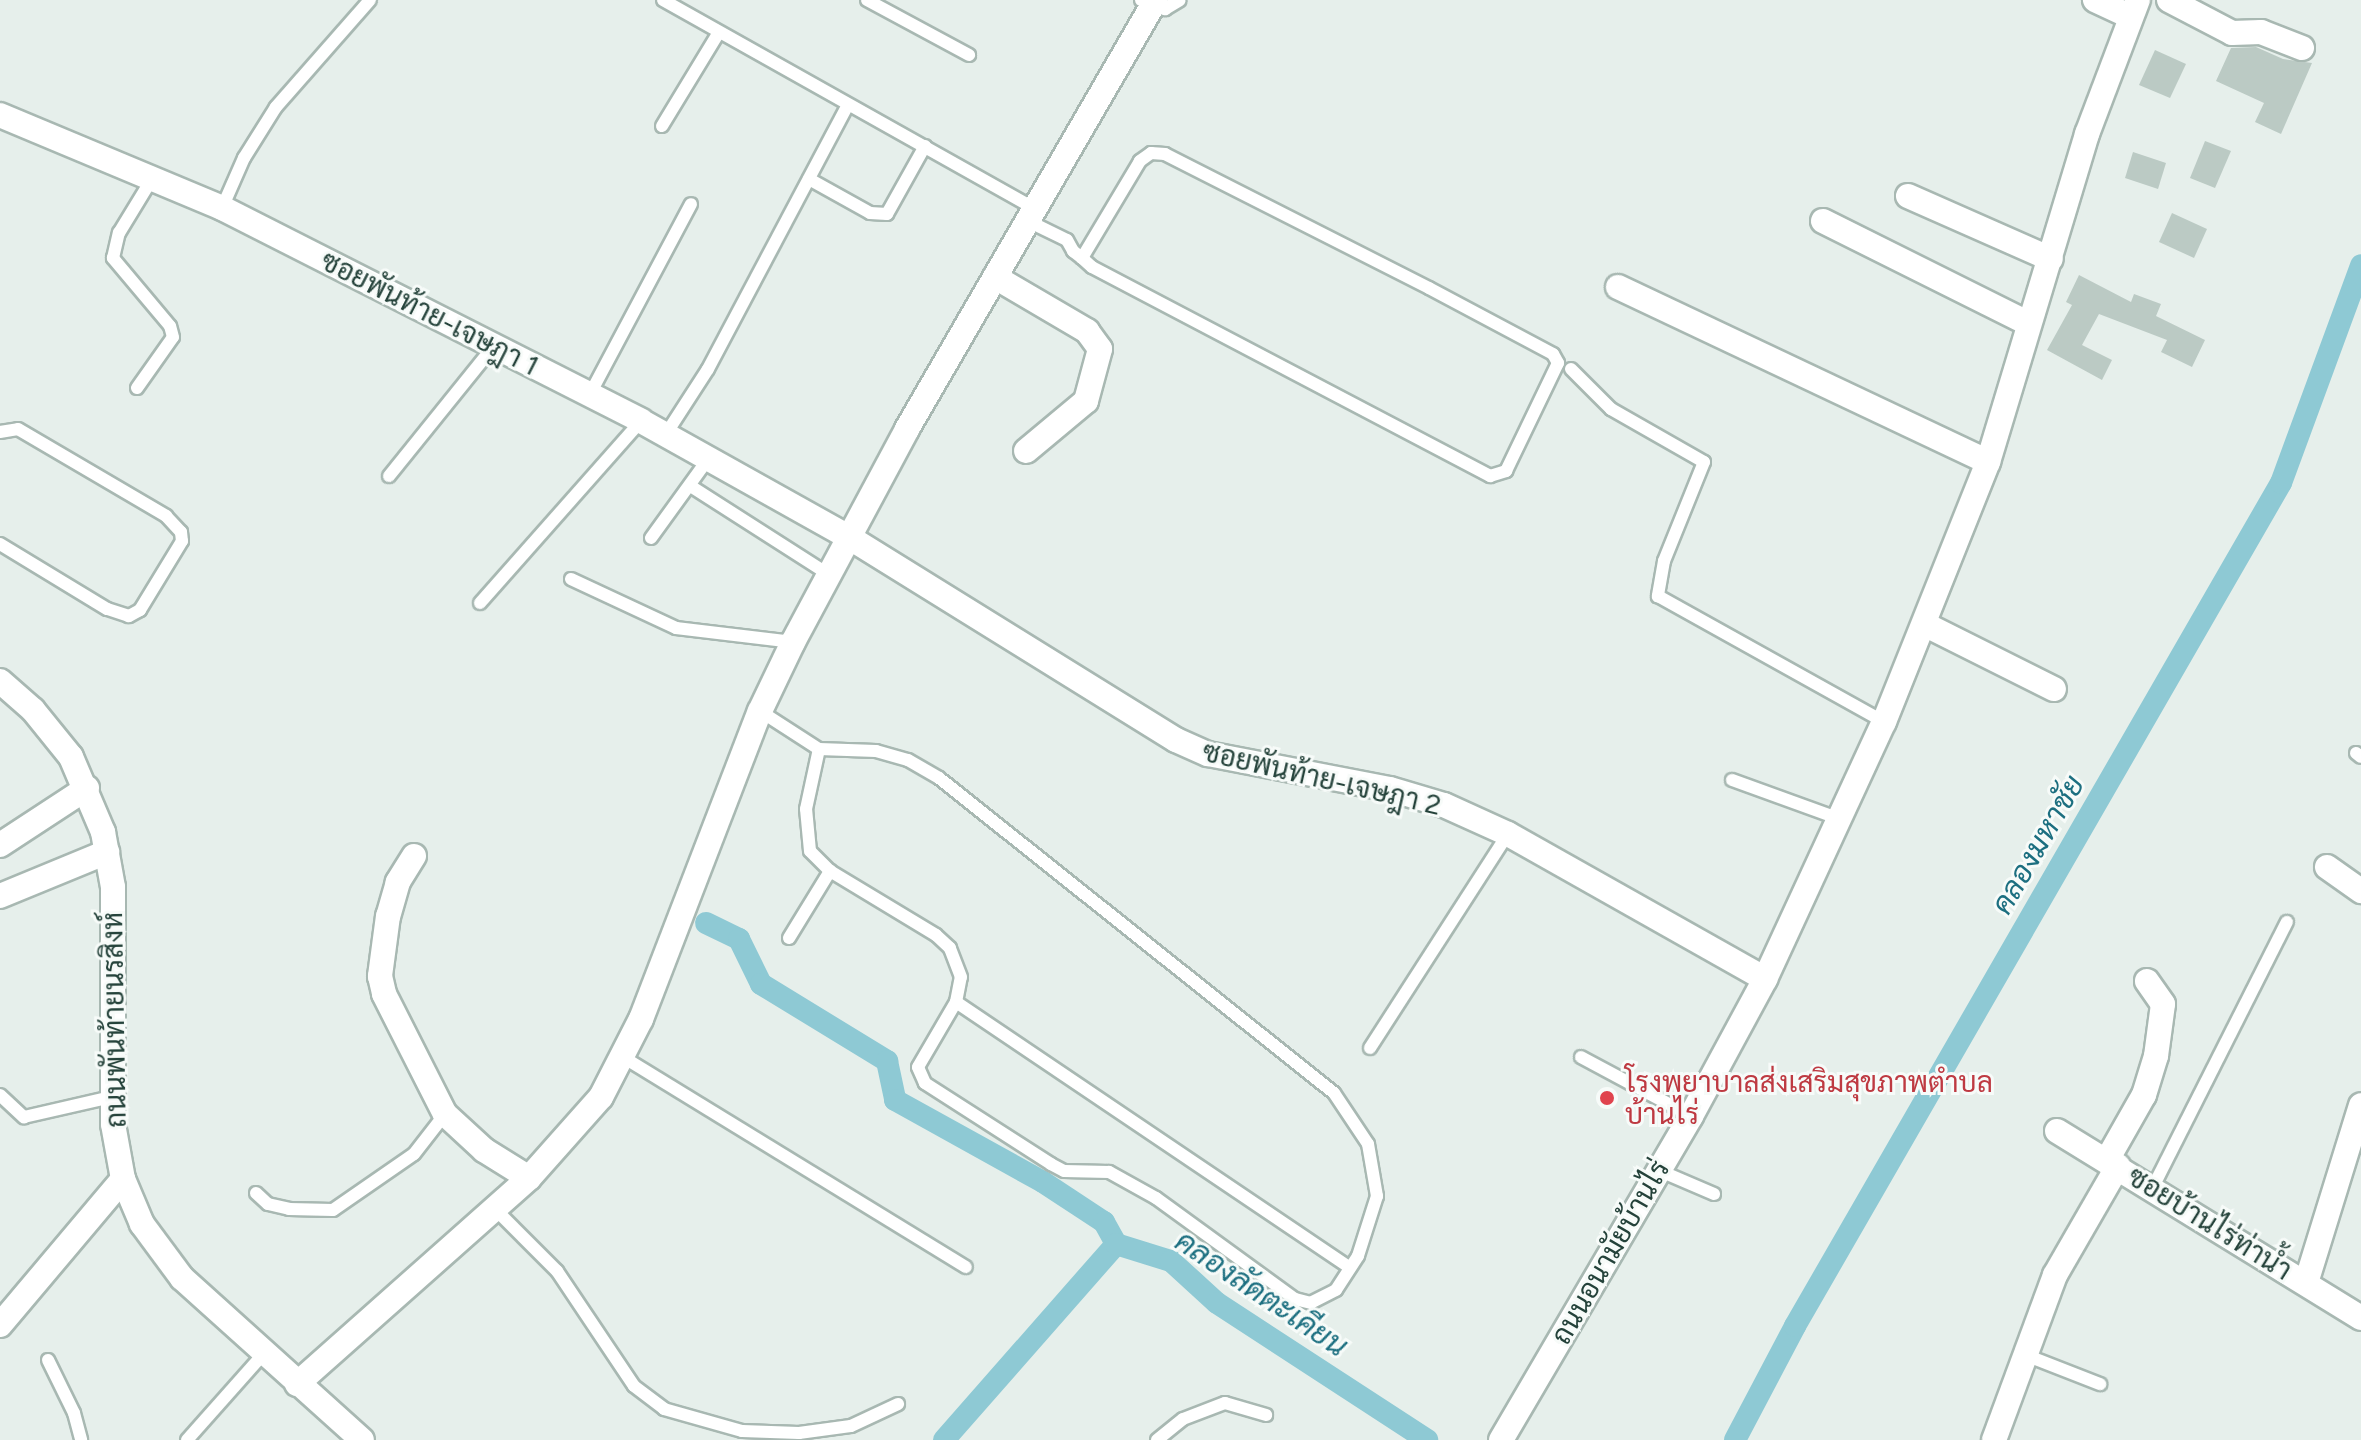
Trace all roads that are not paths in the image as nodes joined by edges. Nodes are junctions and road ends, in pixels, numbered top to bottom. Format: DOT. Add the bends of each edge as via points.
graph roads {
  1 [pos="370,0"];
  2 [pos="663,0"];
  3 [pos="867,0"];
  4 [pos="1180,0"];
  5 [pos="2095,0"];
  6 [pos="2169,0"];
  7 [pos="1149,2"];
  8 [pos="2134,8"];
  9 [pos="718,34"];
  10 [pos="2302,48"];
  11 [pos="969,55"];
  12 [pos="848,105"];
  13 [pos="0,115"];
  14 [pos="662,126"];
  15 [pos="925,146"];
  16 [pos="152,179"];
  17 [pos="809,179"];
  18 [pos="1908,196"];
  19 [pos="691,204"];
  20 [pos="222,208"];
  21 [pos="1032,215"];
  22 [pos="1823,221"];
  23 [pos="1082,258"];
  24 [pos="2051,259"];
  25 [pos="995,277"];
  26 [pos="1618,287"];
  27 [pos="2028,323"];
  28 [pos="494,346"];
  29 [pos="1571,369"];
  30 [pos="137,388"];
  31 [pos="590,394"];
  32 [pos="641,421"];
  33 [pos="0,432"];
  34 [pos="666,434"];
  35 [pos="1026,451"];
  36 [pos="709,458"];
  37 [pos="1988,462"];
  38 [pos="389,476"];
  39 [pos="692,487"];
  40 [pos="847,536"];
  41 [pos="651,538"];
  42 [pos="0,544"];
  43 [pos="828,574"];
  44 [pos="571,579"];
  45 [pos="480,603"];
  46 [pos="1926,625"];
  47 [pos="793,642"];
  48 [pos="0,681"];
  49 [pos="2054,689"];
  50 [pos="760,711"];
  51 [pos="1884,722"];
  52 [pos="819,749"];
  53 [pos="1732,780"];
  54 [pos="87,788"];
  55 [pos="1840,819"];
  56 [pos="1508,834"];
  57 [pos="0,845"];
  58 [pos="107,852"];
  59 [pos="414,856"];
  60 [pos="2327,867"];
  61 [pos="830,871"];
  62 [pos="2361,891"];
  63 [pos="0,896"];
  64 [pos="2287,922"];
  65 [pos="789,938"];
  66 [pos="1765,979"];
  67 [pos="2147,981"];
  68 [pos="956,1002"];
  69 [pos="1370,1048"];
  70 [pos="623,1057"];
  71 [pos="1581,1057"];
  72 [pos="0,1095"];
  73 [pos="111,1097"];
  74 [pos="2361,1105"];
  75 [pos="445,1114"];
  76 [pos="1691,1116"];
  77 [pos="2057,1131"];
  78 [pos="2113,1163"];
  79 [pos="1657,1169"];
  80 [pos="529,1178"];
  81 [pos="123,1179"];
  82 [pos="2153,1187"];
  83 [pos="256,1193"];
  84 [pos="1714,1194"];
  85 [pos="494,1208"];
  86 [pos="966,1267"];
  87 [pos="1350,1268"];
  88 [pos="2306,1283"];
  89 [pos="2361,1318"];
  90 [pos="0,1325"];
  91 [pos="265,1352"];
  92 [pos="2023,1354"];
  93 [pos="48,1360"];
  94 [pos="297,1384"];
  95 [pos="2100,1384"];
  96 [pos="898,1404"];
  97 [pos="1266,1415"];
  98 [pos="81,1440"];
  99 [pos="187,1440"];
  100 [pos="362,1440"];
  101 [pos="1157,1440"];
  102 [pos="1501,1440"];
  103 [pos="1994,1440"];
  1 -- 20 [label="lane" via="276,107 244,158"];
  2 -- 9 [label="lane"];
  3 -- 11 [label="lane"];
  4 -- 7 [label="lane" via="1165,9"];
  5 -- 8 [label="street"];
  6 -- 10 [label="street" via="2232,33 2261,32"];
  7 -- 21 [label="street"];
  8 -- 24 [label="street, ถนนอนามัยบ้านไร่" via="2087,134"];
  9 -- 12 [label="lane"];
  9 -- 14 [label="lane"];
  12 -- 15 [label="lane"];
  12 -- 17 [label="lane"];
  13 -- 16 [label="street, ซอยพันท้าย-เจษฎา 1"];
  15 -- 17 [label="lane" via="891,208 879,216"];
  15 -- 21 [label="lane"];
  16 -- 20 [label="street, ซอยพันท้าย-เจษฎา 1"];
  16 -- 30 [label="lane" via="119,233 113,258 170,326 173,337"];
  17 -- 34 [label="lane" via="708,369"];
  18 -- 24 [label="street"];
  19 -- 31 [label="lane"];
  20 -- 28 [label="street, ซอยพันท้าย-เจษฎา 1"];
  21 -- 23 [label="lane"];
  21 -- 25 [label="street"];
  22 -- 27 [label="street"];
  23 -- 23 [label="lane" via="1490,476 1506,471 1558,363 1553,354 1443,295 1165,154 1151,153 1140,161"];
  24 -- 27 [label="street, ถนนอนามัยบ้านไร่"];
  25 -- 35 [label="street" via="1087,331 1100,349 1086,401"];
  25 -- 40 [label="street"];
  26 -- 37 [label="street"];
  27 -- 37 [label="street, ถนนอนามัยบ้านไร่"];
  28 -- 31 [label="street, ซอยพันท้าย-เจษฎา 1"];
  28 -- 38 [label="lane"];
  29 -- 51 [label="lane" via="1611,409 1704,462 1664,561 1658,596"];
  31 -- 32 [label="street, ซอยพันท้าย-เจษฎา 1"];
  32 -- 34 [label="street, ซอยพันท้าย-เจษฎา 1"];
  32 -- 45 [label="lane"];
  33 -- 42 [label="lane" via="18,429 166,516 181,532 182,541 140,610 129,616 107,609"];
  34 -- 36 [label="street, ซอยพันท้าย-เจษฎา 1"];
  36 -- 39 [label="lane"];
  36 -- 40 [label="street, ซอยพันท้าย-เจษฎา 1"];
  37 -- 46 [label="street, ถนนอนามัยบ้านไร่"];
  39 -- 41 [label="lane"];
  39 -- 43 [label="lane"];
  40 -- 43 [label="street"];
  40 -- 56 [label="street, ซอยพันท้าย-เจษฎา 2" via="1176,740 1208,754 1404,792"];
  43 -- 47 [label="street"];
  44 -- 47 [label="lane" via="676,628"];
  46 -- 49 [label="street"];
  46 -- 51 [label="street, ถนนอนามัยบ้านไร่"];
  47 -- 50 [label="street"];
  48 -- 54 [label="street, ถนนพันท้ายนรสิงห์" via="52,730"];
  50 -- 52 [label="lane"];
  50 -- 70 [label="street"];
  51 -- 55 [label="street, ถนนอนามัยบ้านไร่"];
  52 -- 61 [label="lane" via="806,832 810,851"];
  52 -- 87 [label="lane" via="876,751 908,760 939,778 1334,1093 1368,1144 1377,1196"];
  53 -- 55 [label="lane"];
  54 -- 57 [label="street"];
  54 -- 58 [label="street, ถนนพันท้ายนรสิงห์"];
  55 -- 66 [label="street, ถนนอนามัยบ้านไร่"];
  56 -- 66 [label="street, ซอยพันท้าย-เจษฎา 2"];
  56 -- 69 [label="lane"];
  58 -- 63 [label="street"];
  58 -- 73 [label="street, ถนนพันท้ายนรสิงห์" via="113,887"];
  59 -- 75 [label="street" via="398,882 380,976 384,994"];
  60 -- 62 [label="street"];
  61 -- 65 [label="lane"];
  61 -- 68 [label="lane" via="950,948 961,977"];
  64 -- 82 [label="lane"];
  66 -- 76 [label="street, ถนนอนามัยบ้านไร่"];
  67 -- 78 [label="street" via="2163,1004 2156,1056"];
  68 -- 87 [label="lane"];
  68 -- 87 [label="lane" via="918,1067 934,1092 1064,1171 1109,1172 1156,1198 1295,1299 1311,1303 1336,1290"];
  70 -- 80 [label="street" via="601,1097"];
  70 -- 86 [label="lane"];
  71 -- 76 [label="lane"];
  72 -- 73 [label="lane" via="24,1117"];
  73 -- 81 [label="street, ถนนพันท้ายนรสิงห์"];
  74 -- 88 [label="street"];
  75 -- 80 [label="street" via="484,1150"];
  75 -- 83 [label="lane" via="414,1154 333,1210 289,1209 268,1204"];
  76 -- 79 [label="street, ถนนอนามัยบ้านไร่"];
  77 -- 78 [label="street, ซอยบ้านไร่ท่าน้ำ"];
  78 -- 82 [label="street, ซอยบ้านไร่ท่าน้ำ"];
  78 -- 92 [label="street" via="2055,1275"];
  79 -- 84 [label="lane"];
  79 -- 102 [label="street, ถนนอนามัยบ้านไร่"];
  80 -- 85 [label="street"];
  81 -- 90 [label="street"];
  81 -- 91 [label="street, ถนนพันท้ายนรสิงห์" via="158,1250"];
  82 -- 88 [label="street, ซอยบ้านไร่ท่าน้ำ"];
  85 -- 94 [label="street"];
  85 -- 96 [label="lane" via="557,1271 634,1386 664,1409 742,1431 799,1433 851,1426"];
  88 -- 89 [label="street, ซอยบ้านไร่ท่าน้ำ"];
  91 -- 94 [label="street, ถนนพันท้ายนรสิงห์"];
  91 -- 99 [label="lane"];
  92 -- 95 [label="lane"];
  92 -- 103 [label="street"];
  93 -- 98 [label="lane"];
  94 -- 100 [label="street, ถนนพันท้ายนรสิงห์"];
  97 -- 101 [label="lane" via="1225,1403 1183,1419"];
}
